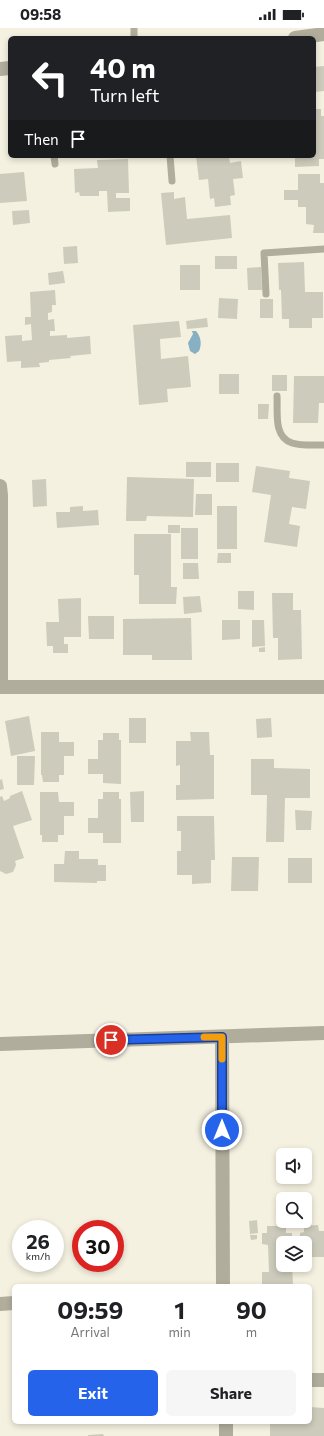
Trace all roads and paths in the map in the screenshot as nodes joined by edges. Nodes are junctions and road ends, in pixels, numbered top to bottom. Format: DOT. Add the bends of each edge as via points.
graph roads {
  1 [pos="324,34"];
  2 [pos="310,36"];
  3 [pos="54,158"];
  4 [pos="170,158"];
  5 [pos="55,164"];
  6 [pos="172,181"];
  7 [pos="324,249"];
  8 [pos="266,294"];
  9 [pos="277,396"];
  10 [pos="324,445"];
  11 [pos="0,486"];
  12 [pos="0,687"];
  13 [pos="324,687"];
  14 [pos="324,1034"];
  15 [pos="222,1037"];
  16 [pos="0,1044"];
  17 [pos="223,1284"];
  18 [pos="0,1304"];
  19 [pos="12,1304"];
  20 [pos="312,1380"];
  21 [pos="324,1380"];
  22 [pos="226,1424"];
  23 [pos="226,1436"];
  1 -- 2 [label="street"];
  3 -- 5 [label="lane"];
  4 -- 6 [label="lane"];
  7 -- 8 [label="lane" via="264,253"];
  9 -- 10 [label="lane" via="278,429 283,438 293,444"];
  11 -- 12 [label="street"];
  12 -- 13 [label="street"];
  14 -- 15 [label="street"];
  15 -- 16 [label="street"];
  15 -- 17 [label="street"];
  18 -- 19 [label="street"];
  20 -- 21 [label="street"];
  22 -- 23 [label="street"];
}
